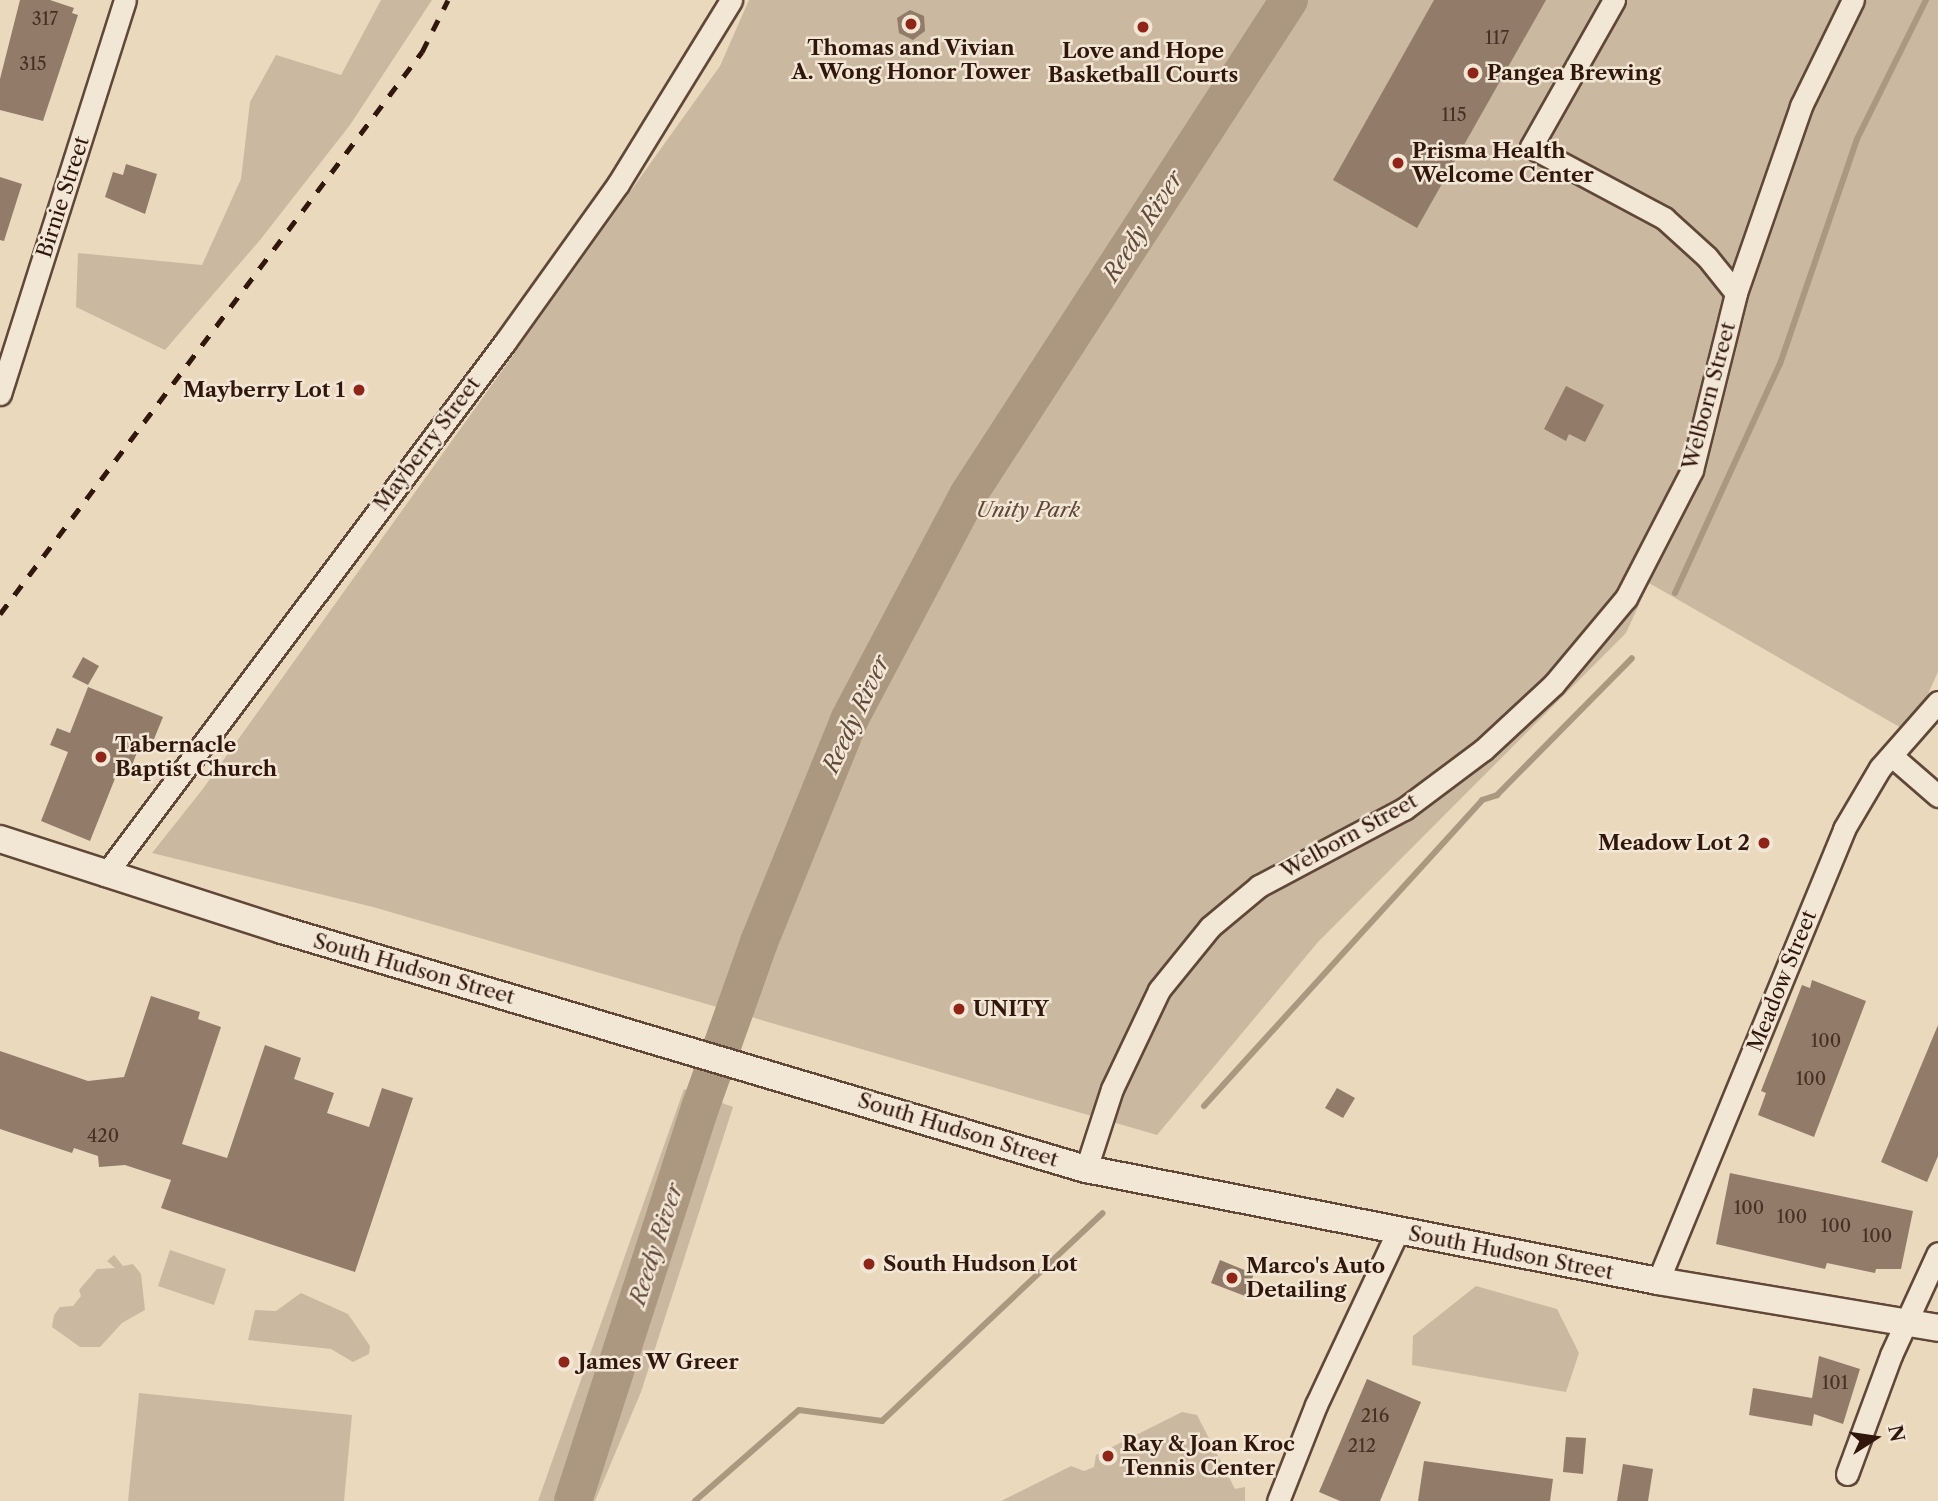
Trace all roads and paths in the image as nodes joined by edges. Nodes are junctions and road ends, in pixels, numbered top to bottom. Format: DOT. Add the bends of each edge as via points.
graph roads {
  1 [pos="125,0"];
  2 [pos="731,0"];
  3 [pos="1614,0"];
  4 [pos="1853,0"];
  5 [pos="1736,293"];
  6 [pos="0,394"];
  7 [pos="1938,702"];
  8 [pos="1892,756"];
  9 [pos="1938,796"];
  10 [pos="0,839"];
  11 [pos="105,875"];
  12 [pos="1086,1169"];
  13 [pos="1398,1231"];
  14 [pos="1938,1253"];
  15 [pos="1658,1281"];
  16 [pos="1907,1321"];
  17 [pos="1938,1328"];
  18 [pos="1847,1474"];
  19 [pos="1278,1501"];
  1 -- 6 [label="street, Birnie Street"];
  2 -- 11 [label="street, Mayberry Street" via="618,184 513,331"];
  3 -- 5 [label="street, Welborn Street" via="1531,147 1664,218 1707,257"];
  4 -- 5 [label="street, Welborn Street" via="1801,106"];
  5 -- 12 [label="street, Welborn Street" via="1692,470 1626,598 1553,684 1483,750 1404,809 1259,886 1210,928 1159,990 1112,1089"];
  7 -- 8 [label="street, Meadow Street"];
  8 -- 9 [label="street"];
  8 -- 15 [label="street, Meadow Street" via="1870,782 1843,829"];
  10 -- 11 [label="street, South Hudson Street"];
  11 -- 12 [label="street, South Hudson Street"];
  12 -- 13 [label="street, South Hudson Street"];
  13 -- 15 [label="street, South Hudson Street"];
  13 -- 19 [label="street" via="1316,1405"];
  14 -- 16 [label="street"];
  15 -- 16 [label="street, South Hudson Street"];
  16 -- 17 [label="street, South Hudson Street"];
  16 -- 18 [label="street"];
}
